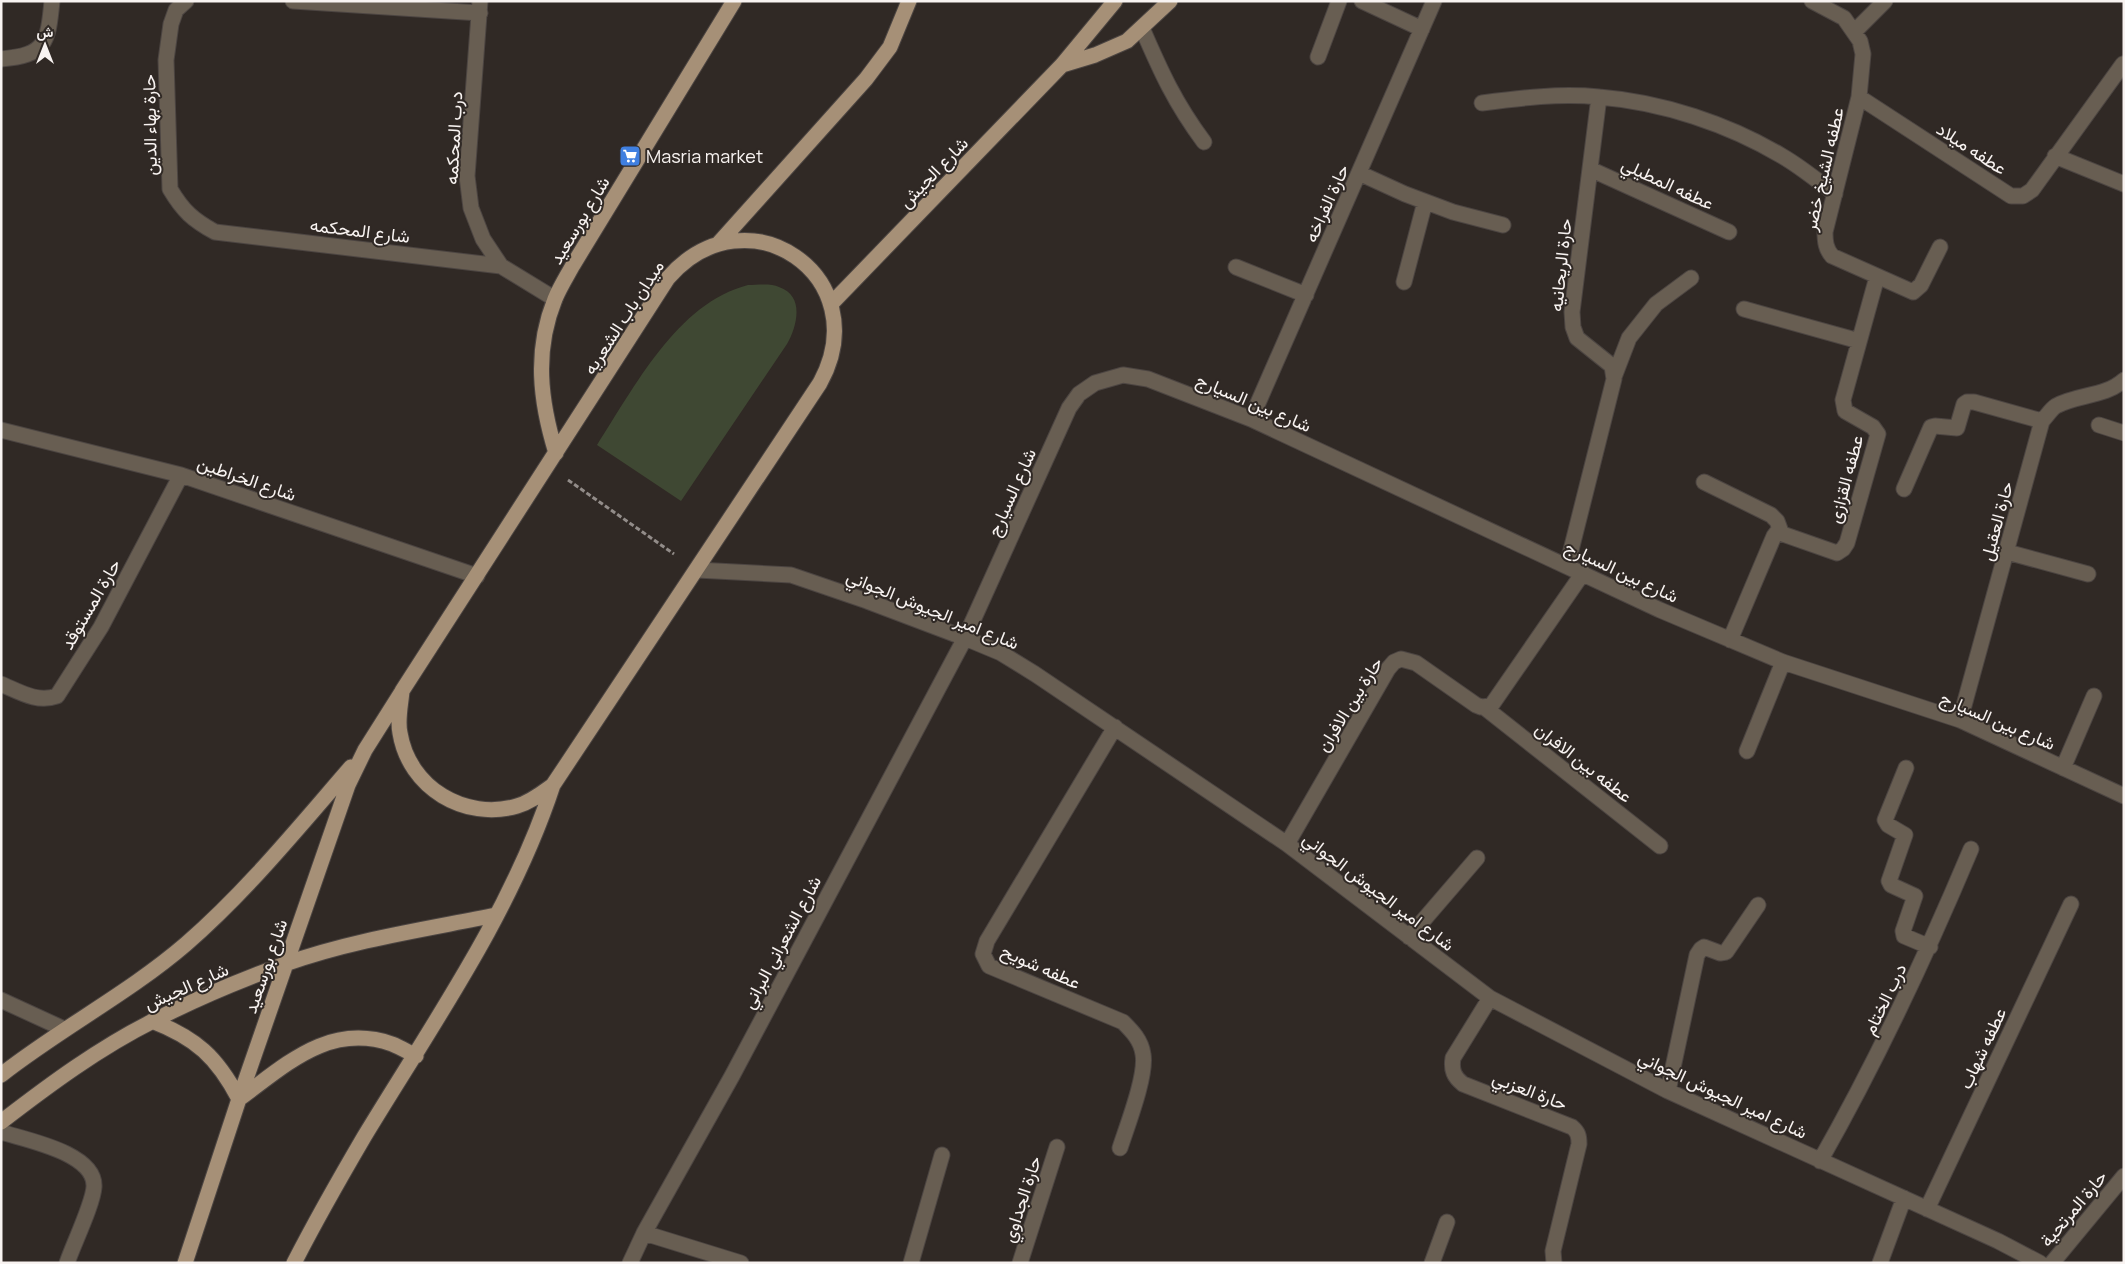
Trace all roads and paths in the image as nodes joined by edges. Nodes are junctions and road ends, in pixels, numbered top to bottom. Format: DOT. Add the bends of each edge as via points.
graph roads {
  1 [pos="52,1"];
  2 [pos="186,1"];
  3 [pos="293,1"];
  4 [pos="734,1"];
  5 [pos="909,1"];
  6 [pos="1115,1"];
  7 [pos="1170,1"];
  8 [pos="1339,1"];
  9 [pos="1362,1"];
  10 [pos="1434,1"];
  11 [pos="1812,1"];
  12 [pos="1885,1"];
  13 [pos="480,7"];
  14 [pos="1142,28"];
  15 [pos="1422,30"];
  16 [pos="1855,31"];
  17 [pos="1318,57"];
  18 [pos="1,59"];
  19 [pos="1062,64"];
  20 [pos="2123,64"];
  21 [pos="1599,96"];
  22 [pos="1860,96"];
  23 [pos="1482,103"];
  24 [pos="1204,142"];
  25 [pos="2055,156"];
  26 [pos="1590,168"];
  27 [pos="1359,173"];
  28 [pos="2124,184"];
  29 [pos="1835,194"];
  30 [pos="1426,202"];
  31 [pos="1503,225"];
  32 [pos="215,232"];
  33 [pos="1729,232"];
  34 [pos="718,244"];
  35 [pos="1940,247"];
  36 [pos="501,266"];
  37 [pos="1236,267"];
  38 [pos="1877,277"];
  39 [pos="1691,278"];
  40 [pos="1404,282"];
  41 [pos="1306,295"];
  42 [pos="555,299"];
  43 [pos="832,304"];
  44 [pos="1744,309"];
  45 [pos="1860,341"];
  46 [pos="1109,378"];
  47 [pos="1614,379"];
  48 [pos="2124,380"];
  49 [pos="1251,419"];
  50 [pos="2042,421"];
  51 [pos="2099,425"];
  52 [pos="1,430"];
  53 [pos="2124,433"];
  54 [pos="556,453"];
  55 [pos="548,466"];
  56 [pos="181,476"];
  57 [pos="1704,482"];
  58 [pos="1904,489"];
  59 [pos="1781,532"];
  60 [pos="2007,552"];
  61 [pos="1567,566"];
  62 [pos="697,570"];
  63 [pos="1583,573"];
  64 [pos="2088,574"];
  65 [pos="477,576"];
  66 [pos="965,638"];
  67 [pos="1730,640"];
  68 [pos="1784,662"];
  69 [pos="1,684"];
  70 [pos="402,691"];
  71 [pos="2094,696"];
  72 [pos="1484,707"];
  73 [pos="1960,720"];
  74 [pos="1115,727"];
  75 [pos="365,750"];
  76 [pos="1746,751"];
  77 [pos="1906,768"];
  78 [pos="2063,768"];
  79 [pos="553,785"];
  80 [pos="2124,796"];
  81 [pos="1287,844"];
  82 [pos="1660,846"];
  83 [pos="1971,849"];
  84 [pos="1477,858"];
  85 [pos="2071,904"];
  86 [pos="1758,905"];
  87 [pos="496,915"];
  88 [pos="1409,937"];
  89 [pos="1930,947"];
  90 [pos="286,964"];
  91 [pos="1490,998"];
  92 [pos="1,1000"];
  93 [pos="152,1021"];
  94 [pos="64,1029"];
  95 [pos="416,1056"];
  96 [pos="1,1075"];
  97 [pos="1668,1091"];
  98 [pos="239,1099"];
  99 [pos="1,1122"];
  100 [pos="1,1132"];
  101 [pos="1057,1147"];
  102 [pos="1120,1148"];
  103 [pos="942,1155"];
  104 [pos="1820,1161"];
  105 [pos="2124,1176"];
  106 [pos="1904,1198"];
  107 [pos="1927,1209"];
  108 [pos="1447,1222"];
  109 [pos="644,1233"];
  110 [pos="67,1263"];
  111 [pos="186,1263"];
  112 [pos="294,1263"];
  113 [pos="630,1263"];
  114 [pos="741,1263"];
  115 [pos="911,1263"];
  116 [pos="1020,1263"];
  117 [pos="1432,1263"];
  118 [pos="1554,1263"];
  119 [pos="1880,1263"];
  120 [pos="2040,1263"];
  121 [pos="2052,1263"];
  1 -- 18 [label="street" via="46,40 32,54"];
  2 -- 32 [label="street, حارة بهاء الدين" via="176,10 171,24 166,60 170,189 196,222"];
  3 -- 13 [label="street"];
  4 -- 42 [label="main road, شارع بورسعيد"];
  5 -- 34 [label="main road" via="890,47 866,79"];
  6 -- 19 [label="main road, شارع الجيش"];
  7 -- 14 [label="main road, شارع الجيش"];
  8 -- 17 [label="street"];
  9 -- 15 [label="street"];
  10 -- 15 [label="street, حارة الفراخه"];
  11 -- 16 [label="street, عطفه الشيخ خضر" via="1844,18"];
  12 -- 16 [label="street"];
  13 -- 36 [label="street, درب المحكمه" via="466,176 471,208 483,239"];
  14 -- 19 [label="main road, شارع الجيش" via="1109,50"];
  14 -- 24 [label="street" via="1166,86"];
  15 -- 27 [label="street, حارة الفراخه"];
  16 -- 22 [label="street, عطفه الشيخ خضر" via="1863,54"];
  19 -- 43 [label="main road, شارع الجيش"];
  20 -- 25 [label="street, عطفه ميلاد"];
  21 -- 23 [label="street" via="1540,96"];
  21 -- 26 [label="street, حارة الريحانيه"];
  21 -- 29 [label="street" via="1663,107 1725,127 1782,156"];
  22 -- 25 [label="street, عطفه ميلاد" via="2011,196 2023,196 2032,190"];
  22 -- 29 [label="street, عطفه الشيخ خضر"];
  25 -- 28 [label="street"];
  26 -- 33 [label="street, عطفه المطيلي"];
  26 -- 47 [label="street, حارة الريحانيه" via="1572,312 1573,327 1578,338 1612,366"];
  27 -- 30 [label="street"];
  27 -- 41 [label="street, حارة الفراخه"];
  29 -- 38 [label="street, عطفه الشيخ خضر" via="1825,232 1827,251"];
  30 -- 31 [label="street"];
  30 -- 40 [label="street"];
  32 -- 36 [label="street, شارع المحكمه"];
  34 -- 43 [label="main road, ميدان باب الشعريه" via="737,240 758,241 795,256 815,275"];
  34 -- 54 [label="main road, ميدان باب الشعريه" via="682,263 668,278"];
  35 -- 38 [label="street, عطفه الشيخ خضر" via="1918,290 1913,292"];
  36 -- 42 [label="street, درب المحكمه"];
  37 -- 41 [label="street"];
  38 -- 45 [label="street, عطفه القزازى"];
  39 -- 47 [label="street" via="1656,304 1629,338"];
  41 -- 49 [label="street, حارة الفراخه"];
  42 -- 54 [label="main road, شارع بورسعيد" via="546,329 542,392"];
  43 -- 62 [label="main road, ميدان باب الشعريه" via="835,345 830,365"];
  44 -- 45 [label="street"];
  45 -- 59 [label="street, عطفه القزازى" via="1843,407 1850,416 1878,434 1847,543 1837,553"];
  46 -- 49 [label="street, شارع بين السيارج" via="1123,375 1148,380"];
  46 -- 66 [label="street, شارع السيارج" via="1079,394 1069,408"];
  47 -- 61 [label="street"];
  48 -- 50 [label="street" via="2106,392 2055,407"];
  49 -- 61 [label="street, شارع بين السيارج"];
  50 -- 58 [label="street" via="1967,402 1957,428 1931,428"];
  50 -- 60 [label="street, حارة العقيل"];
  51 -- 53 [label="street"];
  52 -- 56 [label="street, شارع الخراطين"];
  54 -- 55 [label="main road, ميدان باب الشعريه"];
  55 -- 62 [label="path"];
  55 -- 65 [label="main road, ميدان باب الشعريه"];
  56 -- 65 [label="street, شارع الخراطين"];
  56 -- 69 [label="street, حارة المستوقد" via="100,627 57,696 36,699"];
  57 -- 59 [label="street" via="1771,516"];
  59 -- 67 [label="street" via="1774,536"];
  60 -- 64 [label="street"];
  60 -- 73 [label="street, حارة العقيل"];
  61 -- 63 [label="street, شارع بين السيارج"];
  62 -- 66 [label="street, شارع امير الجيوش الجواني" via="791,575"];
  62 -- 79 [label="main road, ميدان باب الشعريه"];
  63 -- 67 [label="street, شارع بين السيارج"];
  63 -- 72 [label="street" via="1491,706"];
  65 -- 70 [label="main road, ميدان باب الشعريه"];
  66 -- 74 [label="street, شارع امير الجيوش الجواني" via="1001,653"];
  66 -- 109 [label="street, شارع الشعراني البراني" via="732,1076"];
  67 -- 68 [label="street, شارع بين السيارج"];
  68 -- 73 [label="street, شارع بين السيارج"];
  68 -- 76 [label="street"];
  70 -- 75 [label="main road, شارع بورسعيد"];
  70 -- 79 [label="main road, ميدان باب الشعريه" via="399,731 404,750 413,769 441,797 479,810 499,810 519,806"];
  71 -- 78 [label="street"];
  72 -- 81 [label="street, حارة بين الافران" via="1476,705 1416,663 1401,659 1394,662"];
  72 -- 82 [label="street, عطفه بين الافران"];
  73 -- 78 [label="street, شارع بين السيارج"];
  74 -- 81 [label="street, شارع امير الجيوش الجواني"];
  74 -- 102 [label="street, عطفه شويح" via="987,940 983,954 989,966 1123,1022 1136,1036 1144,1054 1142,1074"];
  75 -- 90 [label="main road, شارع بورسعيد" via="334,820"];
  75 -- 94 [label="main road, شارع الجيش" via="257,876 222,911 146,975"];
  77 -- 89 [label="street" via="1885,820 1888,826 1906,835 1889,882 1915,896 1904,936"];
  78 -- 80 [label="street, شارع بين السيارج"];
  79 -- 87 [label="main road" via="516,880"];
  81 -- 88 [label="street, شارع امير الجيوش الجواني"];
  83 -- 89 [label="street, درب الختام"];
  84 -- 88 [label="street"];
  85 -- 107 [label="street, عطفه شهاب"];
  86 -- 97 [label="street" via="1726,952 1700,948"];
  87 -- 90 [label="main road, شارع الجيش" via="342,948"];
  87 -- 95 [label="main road"];
  88 -- 91 [label="street, شارع امير الجيوش الجواني"];
  89 -- 104 [label="street, درب الختام"];
  90 -- 93 [label="main road, شارع الجيش"];
  90 -- 98 [label="main road, شارع بورسعيد"];
  91 -- 97 [label="street, شارع امير الجيوش الجواني"];
  91 -- 118 [label="street, حارة العزبي" via="1453,1058 1457,1080 1572,1127 1579,1137 1553,1250"];
  92 -- 94 [label="street"];
  93 -- 98 [label="main road" via="195,1042 228,1077"];
  93 -- 99 [label="main road, شارع الجيش" via="77,1067"];
  94 -- 96 [label="main road, شارع الجيش"];
  95 -- 98 [label="main road" via="392,1044 371,1039 349,1038 328,1042 308,1049"];
  95 -- 112 [label="main road" via="360,1144"];
  97 -- 104 [label="street, شارع امير الجيوش الجواني"];
  98 -- 111 [label="main road, شارع بورسعيد"];
  100 -- 110 [label="street" via="73,1156 88,1168 94,1186"];
  101 -- 116 [label="street, حارة الجداوي"];
  103 -- 115 [label="street"];
  104 -- 106 [label="street, شارع امير الجيوش الجواني"];
  105 -- 121 [label="street, حارة المرتحية"];
  106 -- 107 [label="street, شارع امير الجيوش الجواني"];
  106 -- 119 [label="street"];
  107 -- 120 [label="street, شارع امير الجيوش الجواني"];
  108 -- 117 [label="street"];
  109 -- 113 [label="street, شارع الشعراني البراني"];
  109 -- 114 [label="street"];
}
